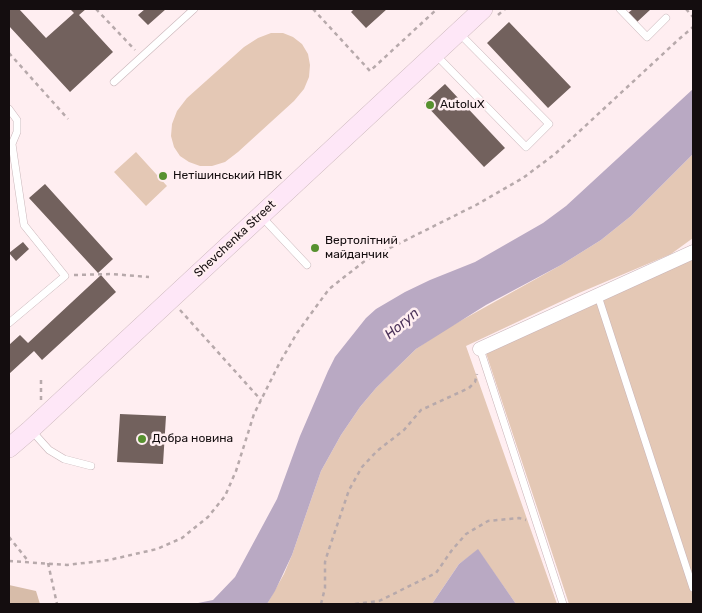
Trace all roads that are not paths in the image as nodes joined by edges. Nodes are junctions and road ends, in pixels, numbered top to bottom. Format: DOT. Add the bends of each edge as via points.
graph roads {
  1 [pos="194,9"];
  2 [pos="483,9"];
  3 [pos="620,9"];
  4 [pos="666,18"];
  5 [pos="458,32"];
  6 [pos="434,54"];
  7 [pos="114,82"];
  8 [pos="9,109"];
  9 [pos="10,145"];
  10 [pos="260,215"];
  11 [pos="693,252"];
  12 [pos="307,265"];
  13 [pos="598,296"];
  14 [pos="9,323"];
  15 [pos="480,349"];
  16 [pos="30,430"];
  17 [pos="9,448"];
  18 [pos="91,466"];
  19 [pos="693,588"];
  20 [pos="563,604"];
  1 -- 7 [label="lane"];
  2 -- 5 [label="street, Shevchenka Street"];
  3 -- 4 [label="lane" via="646,37"];
  5 -- 6 [label="street, Shevchenka Street"];
  5 -- 6 [label="lane" via="549,124 526,147"];
  6 -- 10 [label="street, Shevchenka Street"];
  8 -- 9 [label="lane" via="17,120 17,132"];
  9 -- 14 [label="lane" via="24,225 65,276"];
  10 -- 12 [label="lane"];
  10 -- 16 [label="street, Shevchenka Street"];
  11 -- 13 [label="street"];
  13 -- 15 [label="street"];
  13 -- 19 [label="lane"];
  15 -- 20 [label="lane"];
  16 -- 17 [label="street, Shevchenka Street"];
  16 -- 18 [label="lane" via="56,455"];
}
